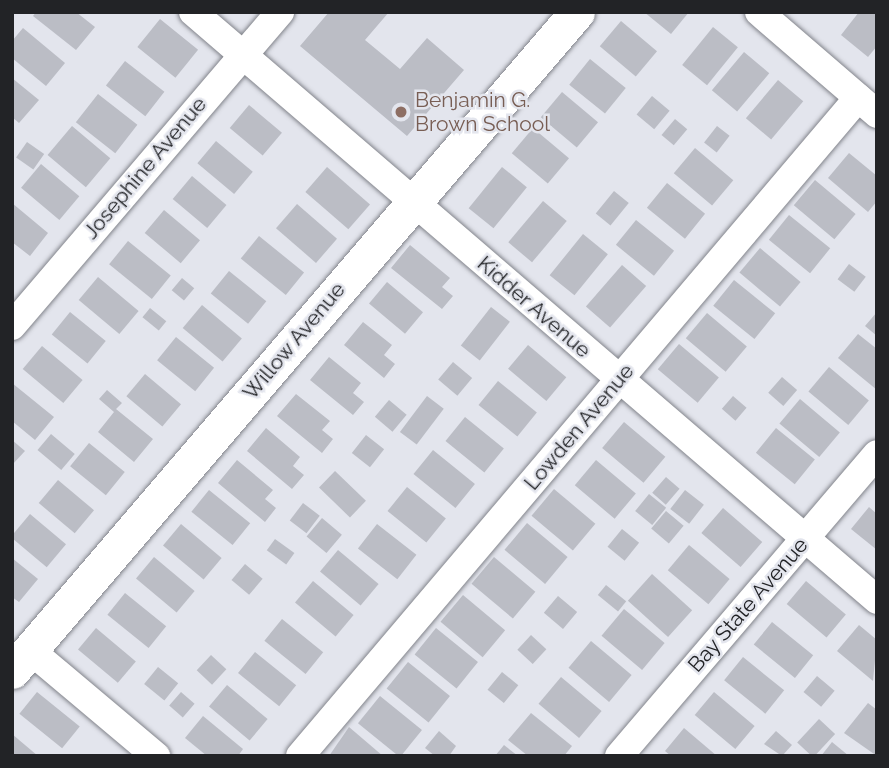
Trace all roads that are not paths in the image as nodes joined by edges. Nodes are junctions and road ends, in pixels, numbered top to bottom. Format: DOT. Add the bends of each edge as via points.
graph roads {
  1 [pos="192,12"];
  2 [pos="280,12"];
  3 [pos="577,12"];
  4 [pos="759,12"];
  5 [pos="241,54"];
  6 [pos="867,106"];
  7 [pos="413,203"];
  8 [pos="12,326"];
  9 [pos="617,378"];
  10 [pos="877,454"];
  11 [pos="804,540"];
  12 [pos="877,600"];
  13 [pos="21,660"];
  14 [pos="156,756"];
  15 [pos="300,756"];
  16 [pos="619,756"];
  1 -- 5 [label="street, Kidder Avenue"];
  2 -- 5 [label="street, Josephine Avenue"];
  3 -- 7 [label="street, Willow Avenue"];
  4 -- 6 [label="street"];
  5 -- 7 [label="street, Kidder Avenue"];
  5 -- 8 [label="street, Josephine Avenue"];
  6 -- 9 [label="street, Lowden Avenue"];
  7 -- 9 [label="street, Kidder Avenue"];
  7 -- 13 [label="street, Willow Avenue"];
  9 -- 11 [label="street, Kidder Avenue"];
  9 -- 15 [label="street, Lowden Avenue"];
  10 -- 11 [label="street, Bay State Avenue"];
  11 -- 12 [label="street, Kidder Avenue"];
  11 -- 16 [label="street, Bay State Avenue"];
  13 -- 14 [label="street"];
}
